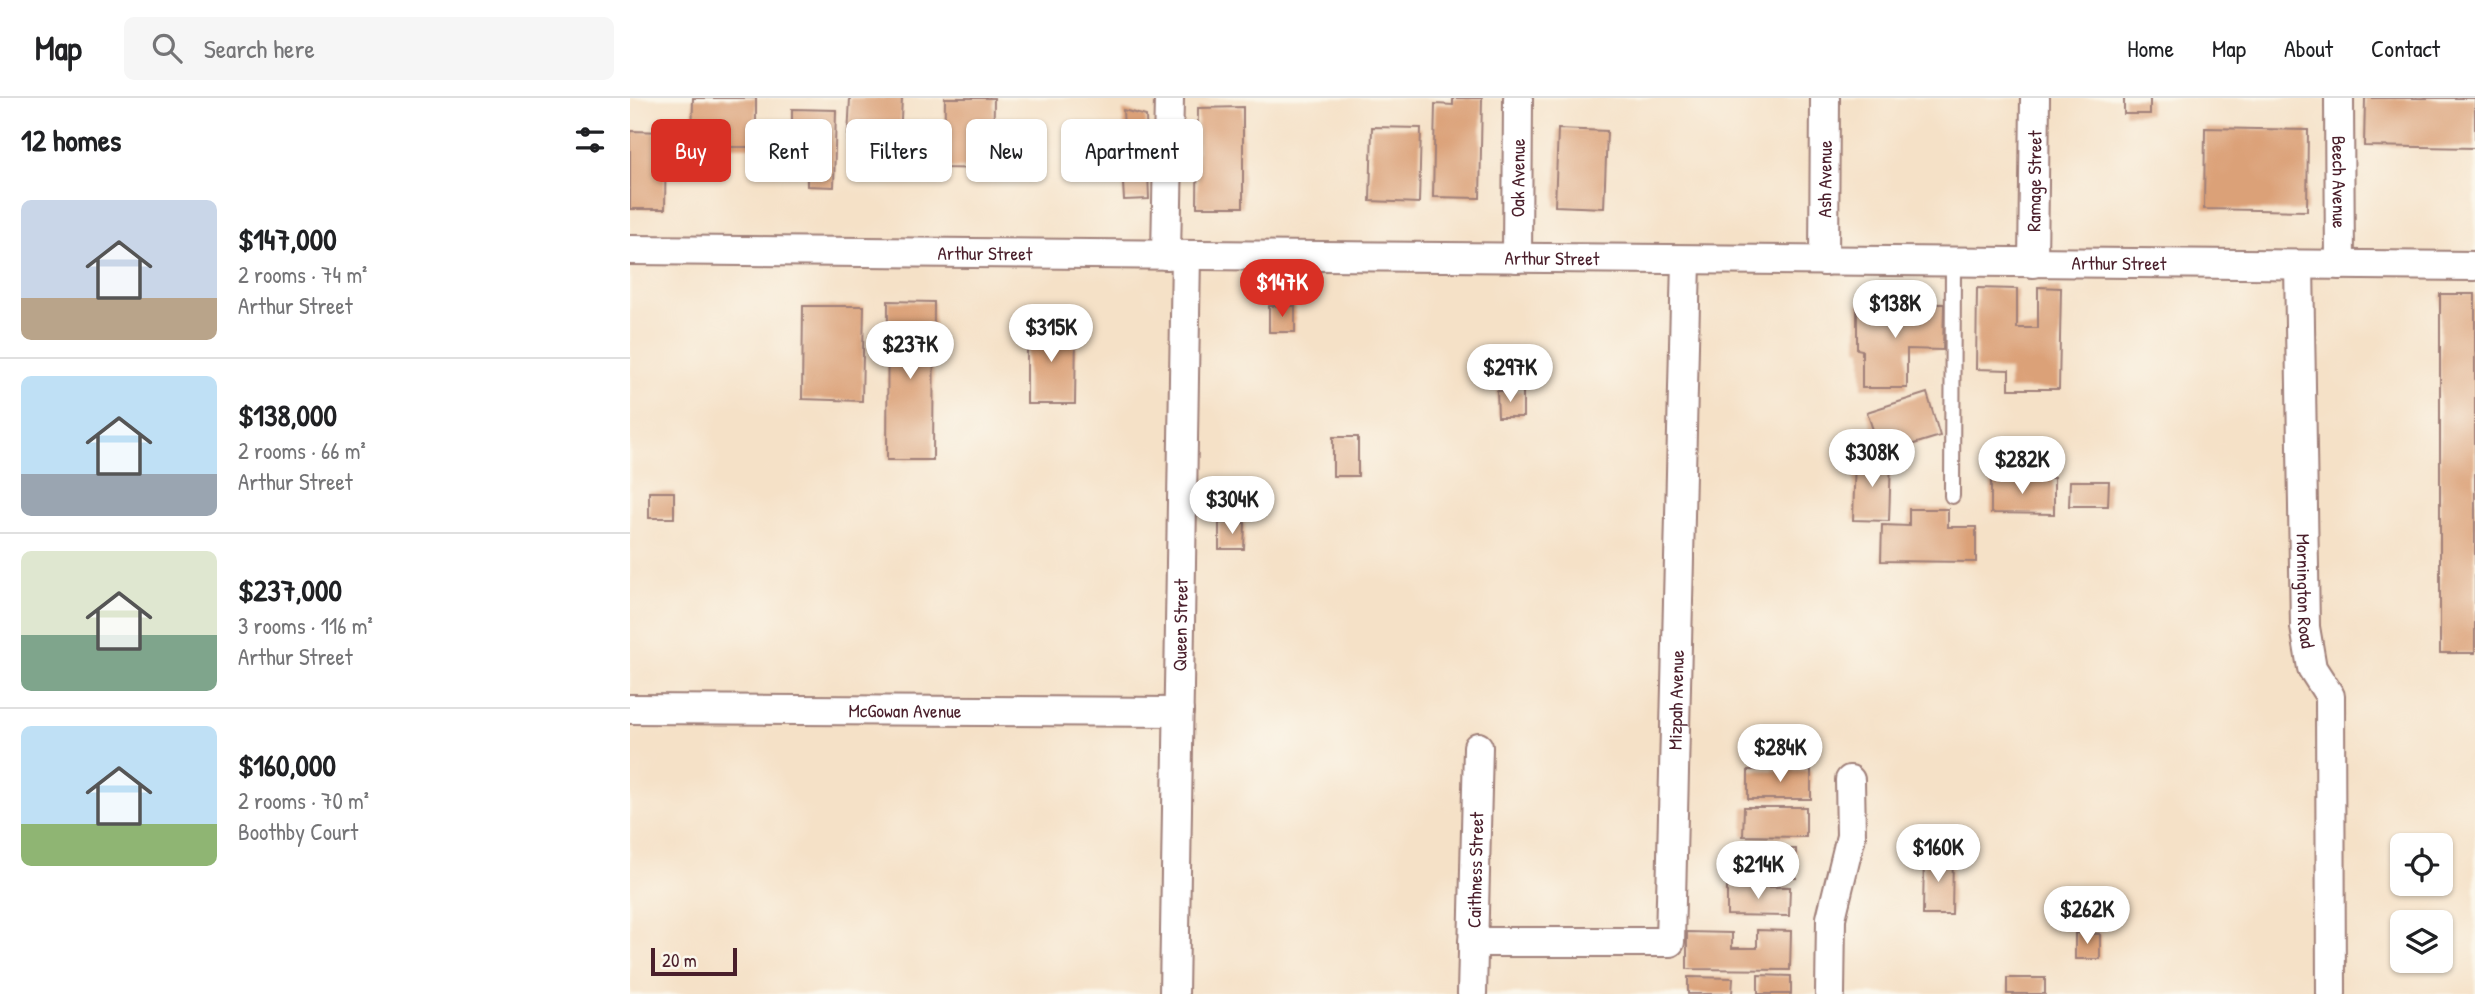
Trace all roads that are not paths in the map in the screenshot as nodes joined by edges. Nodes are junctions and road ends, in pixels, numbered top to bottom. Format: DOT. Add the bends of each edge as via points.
graph roads {
  1 [pos="1169,98"];
  2 [pos="1518,98"];
  3 [pos="1825,98"];
  4 [pos="2035,98"];
  5 [pos="2339,98"];
  6 [pos="630,250"];
  7 [pos="1176,255"];
  8 [pos="1517,258"];
  9 [pos="1686,260"];
  10 [pos="1824,261"];
  11 [pos="1953,262"];
  12 [pos="2033,263"];
  13 [pos="2299,265"];
  14 [pos="2340,265"];
  15 [pos="2475,266"];
  16 [pos="1952,496"];
  17 [pos="630,709"];
  18 [pos="1179,712"];
  19 [pos="1478,747"];
  20 [pos="1850,780"];
  21 [pos="1473,942"];
  22 [pos="1174,994"];
  23 [pos="1472,994"];
  24 [pos="1830,994"];
  25 [pos="2331,994"];
  1 -- 7 [label="street, Queen Street"];
  2 -- 8 [label="street, Oak Avenue"];
  3 -- 10 [label="street, Ash Avenue"];
  4 -- 12 [label="street, Ramage Street"];
  5 -- 14 [label="street, Beech Avenue"];
  6 -- 7 [label="street, Arthur Street"];
  7 -- 8 [label="street, Arthur Street"];
  7 -- 18 [label="street, Queen Street"];
  8 -- 9 [label="street, Arthur Street"];
  9 -- 10 [label="street, Arthur Street"];
  9 -- 21 [label="street, Mizpah Avenue" via="1670,942"];
  10 -- 11 [label="street, Arthur Street"];
  11 -- 12 [label="street, Arthur Street"];
  11 -- 16 [label="lane"];
  12 -- 13 [label="street, Arthur Street"];
  13 -- 14 [label="street, Arthur Street"];
  13 -- 25 [label="street, Mornington Road" via="2305,627 2312,668 2330,696"];
  14 -- 15 [label="street, Arthur Street"];
  17 -- 18 [label="street, McGowan Avenue"];
  18 -- 22 [label="street, Queen Street"];
  19 -- 21 [label="street, Caithness Street"];
  20 -- 24 [label="street" via="1851,836 1831,918"];
  21 -- 23 [label="street, Caithness Street"];
}
